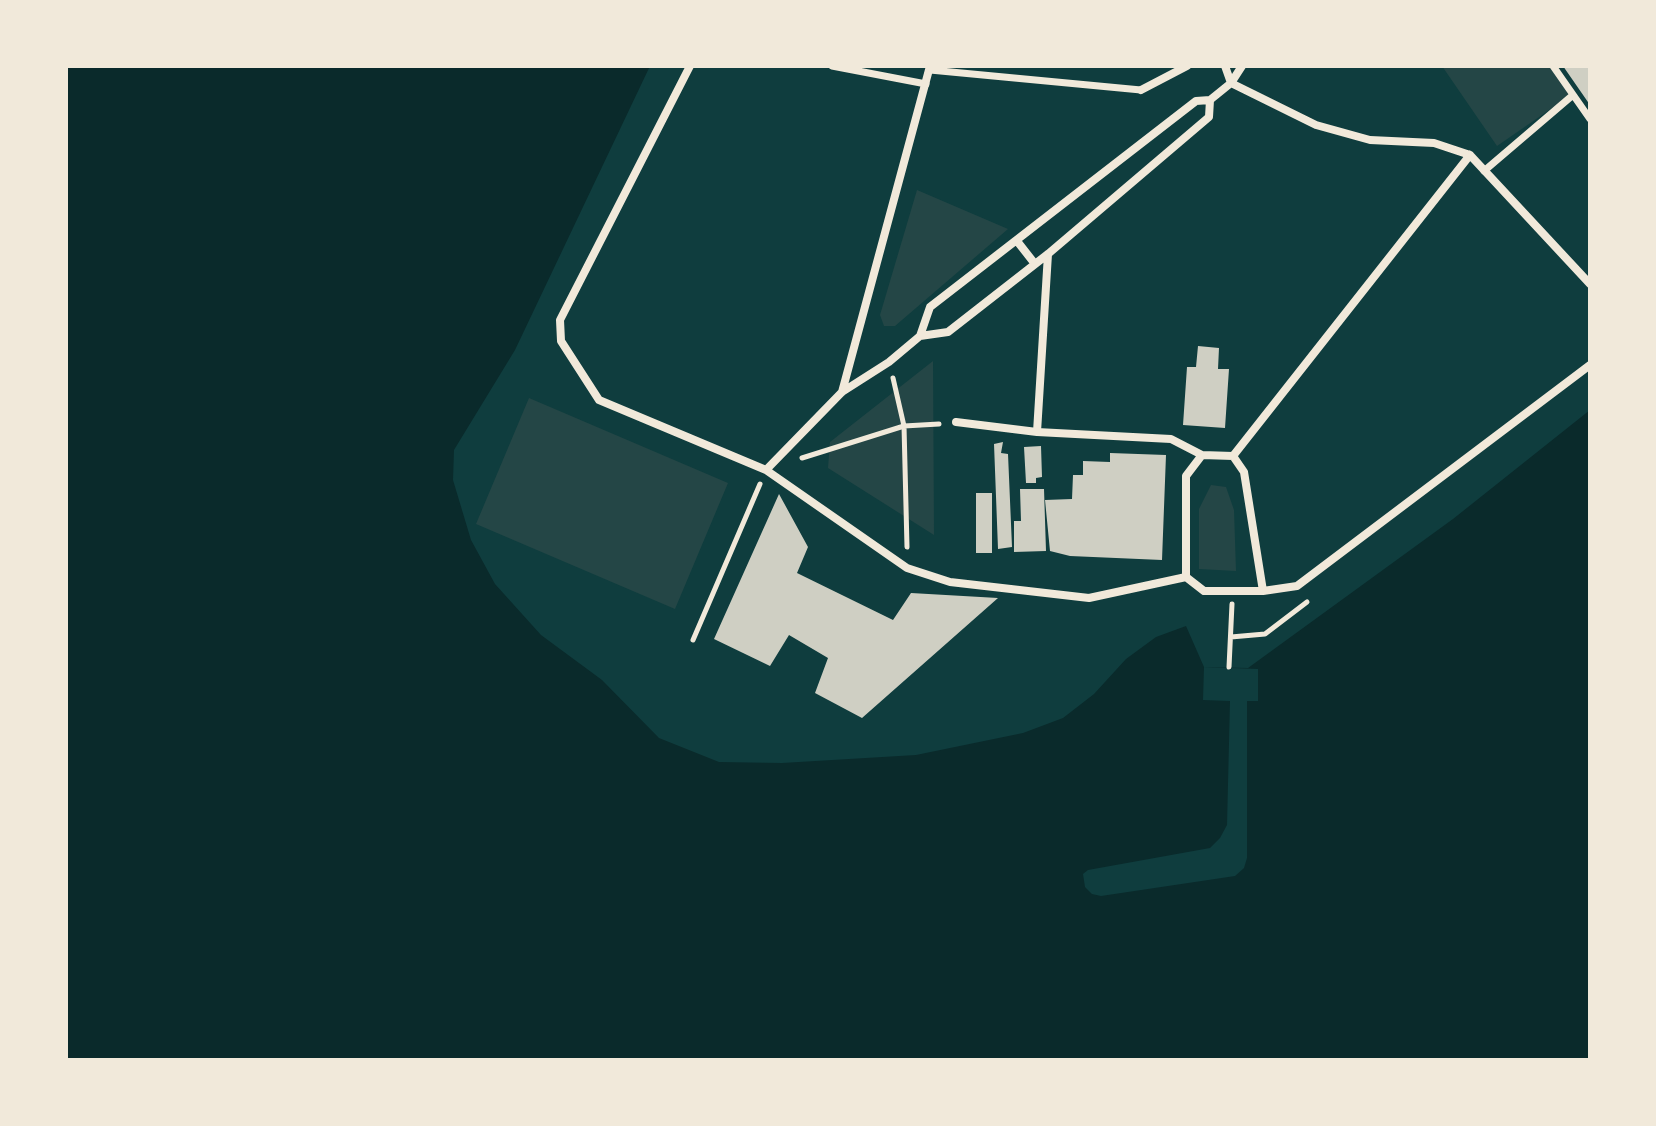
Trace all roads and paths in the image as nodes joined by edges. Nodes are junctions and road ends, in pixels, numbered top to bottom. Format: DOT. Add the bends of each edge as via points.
graph roads {
  1 [pos="690,66"];
  2 [pos="832,66"];
  3 [pos="1187,66"];
  4 [pos="1225,66"];
  5 [pos="1242,66"];
  6 [pos="1553,66"];
  7 [pos="930,68"];
  8 [pos="1231,83"];
  9 [pos="926,84"];
  10 [pos="1141,90"];
  11 [pos="1573,95"];
  12 [pos="1210,100"];
  13 [pos="1590,119"];
  14 [pos="1470,155"];
  15 [pos="1484,171"];
  16 [pos="1017,241"];
  17 [pos="1048,254"];
  18 [pos="1035,264"];
  19 [pos="1590,284"];
  20 [pos="920,336"];
  21 [pos="889,362"];
  22 [pos="1590,365"];
  23 [pos="842,392"];
  24 [pos="956,422"];
  25 [pos="904,426"];
  26 [pos="1037,432"];
  27 [pos="1202,455"];
  28 [pos="1233,456"];
  29 [pos="766,470"];
  30 [pos="907,568"];
  31 [pos="1186,577"];
  32 [pos="1232,591"];
  33 [pos="1263,591"];
  34 [pos="693,640"];
  35 [pos="1229,667"];
  1 -- 29 [label="street" via="560,320 561,341 599,400"];
  2 -- 9 [label="street"];
  3 -- 10 [label="street"];
  4 -- 8 [label="street"];
  5 -- 8 [label="street"];
  6 -- 11 [label="street"];
  7 -- 9 [label="street"];
  7 -- 10 [label="street"];
  8 -- 12 [label="street"];
  8 -- 14 [label="street" via="1316,125 1370,140 1434,143"];
  9 -- 23 [label="street"];
  11 -- 13 [label="street"];
  11 -- 15 [label="street"];
  12 -- 16 [label="street" via="1196,101"];
  12 -- 17 [label="street" via="1209,117"];
  14 -- 15 [label="street"];
  14 -- 28 [label="street"];
  15 -- 19 [label="street"];
  16 -- 18 [label="street"];
  16 -- 20 [label="street" via="930,307"];
  17 -- 18 [label="street"];
  17 -- 26 [label="street"];
  18 -- 20 [label="street" via="948,332"];
  20 -- 21 [label="street"];
  21 -- 23 [label="street"];
  21 -- 25 [label="path"];
  22 -- 33 [label="street" via="1297,586"];
  23 -- 29 [label="street"];
  24 -- 25 [label="path"];
  24 -- 26 [label="street"];
  25 -- 29 [label="path"];
  25 -- 30 [label="path"];
  26 -- 27 [label="street" via="1171,439"];
  27 -- 28 [label="street"];
  27 -- 31 [label="street" via="1186,476"];
  28 -- 33 [label="street" via="1244,472"];
  29 -- 30 [label="street"];
  29 -- 34 [label="path"];
  30 -- 31 [label="street" via="950,582 1089,598"];
  31 -- 32 [label="street" via="1204,591"];
  32 -- 33 [label="street"];
  32 -- 35 [label="path"];
}
